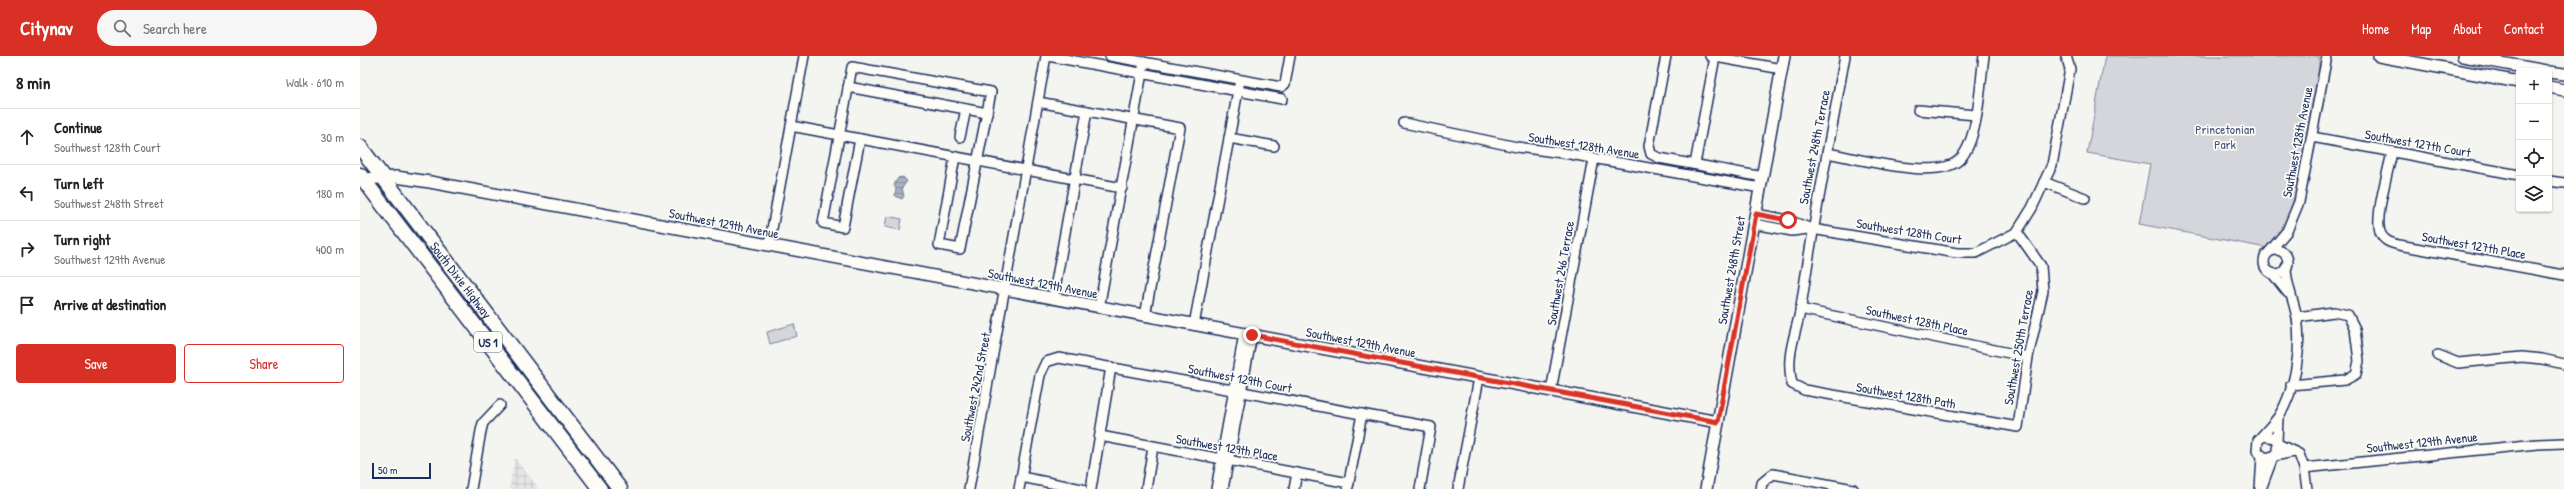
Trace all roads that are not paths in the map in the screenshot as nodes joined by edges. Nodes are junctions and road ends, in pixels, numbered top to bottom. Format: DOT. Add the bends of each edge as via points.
graph roads {
  1 [pos="804,56"];
  2 [pos="1047,56"];
  3 [pos="1110,56"];
  4 [pos="1290,56"];
  5 [pos="1666,56"];
  6 [pos="1713,56"];
  7 [pos="1784,56"];
  8 [pos="1845,56"];
  9 [pos="1984,56"];
  10 [pos="2066,56"];
  11 [pos="2327,56"];
  12 [pos="2379,56"];
  13 [pos="2463,56"];
  14 [pos="2417,59"];
  15 [pos="1144,62"];
  16 [pos="2531,68"];
  17 [pos="1782,69"];
  18 [pos="2552,72"];
  19 [pos="1142,73"];
  20 [pos="2564,74"];
  21 [pos="1240,80"];
  22 [pos="2516,81"];
  23 [pos="848,87"];
  24 [pos="2552,88"];
  25 [pos="2564,90"];
  26 [pos="1238,92"];
  27 [pos="1282,99"];
  28 [pos="1038,102"];
  29 [pos="966,109"];
  30 [pos="1918,110"];
  31 [pos="1087,111"];
  32 [pos="987,113"];
  33 [pos="1976,115"];
  34 [pos="1134,120"];
  35 [pos="1404,122"];
  36 [pos="791,126"];
  37 [pos="839,135"];
  38 [pos="960,137"];
  39 [pos="2312,137"];
  40 [pos="1229,138"];
  41 [pos="860,139"];
  42 [pos="1274,146"];
  43 [pos="360,148"];
  44 [pos="2392,152"];
  45 [pos="1827,153"];
  46 [pos="955,157"];
  47 [pos="1594,159"];
  48 [pos="977,161"];
  49 [pos="1695,164"];
  50 [pos="1025,170"];
  51 [pos="2516,174"];
  52 [pos="382,176"];
  53 [pos="361,177"];
  54 [pos="1763,177"];
  55 [pos="1075,179"];
  56 [pos="2552,181"];
  57 [pos="2044,182"];
  58 [pos="2564,183"];
  59 [pos="1122,188"];
  60 [pos="1761,188"];
  61 [pos="2085,198"];
  62 [pos="1755,219"];
  63 [pos="1812,229"];
  64 [pos="2286,231"];
  65 [pos="2017,232"];
  66 [pos="769,245"];
  67 [pos="2270,251"];
  68 [pos="2284,253"];
  69 [pos="2286,267"];
  70 [pos="2272,273"];
  71 [pos="2564,275"];
  72 [pos="1005,290"];
  73 [pos="2289,294"];
  74 [pos="1053,298"];
  75 [pos="1099,308"];
  76 [pos="1800,309"];
  77 [pos="1145,316"];
  78 [pos="2297,317"];
  79 [pos="1194,325"];
  80 [pos="1248,335"];
  81 [pos="2438,356"];
  82 [pos="2028,358"];
  83 [pos="2564,364"];
  84 [pos="1111,367"];
  85 [pos="1479,378"];
  86 [pos="1792,384"];
  87 [pos="2291,385"];
  88 [pos="1238,391"];
  89 [pos="1551,392"];
  90 [pos="500,405"];
  91 [pos="1362,414"];
  92 [pos="2278,418"];
  93 [pos="1718,422"];
  94 [pos="2018,427"];
  95 [pos="1100,436"];
  96 [pos="2261,437"];
  97 [pos="2278,443"];
  98 [pos="2564,443"];
  99 [pos="1153,447"];
  100 [pos="2294,452"];
  101 [pos="2274,456"];
  102 [pos="2262,457"];
  103 [pos="1225,460"];
  104 [pos="2304,468"];
  105 [pos="1297,473"];
  106 [pos="1021,478"];
  107 [pos="1348,486"];
  108 [pos="471,489"];
  109 [pos="600,489"];
  110 [pos="620,489"];
  111 [pos="969,489"];
  112 [pos="1019,489"];
  113 [pos="1082,489"];
  114 [pos="1091,489"];
  115 [pos="1146,489"];
  116 [pos="1216,489"];
  117 [pos="1224,489"];
  118 [pos="1294,489"];
  119 [pos="1420,489"];
  120 [pos="1458,489"];
  121 [pos="1706,489"];
  122 [pos="1761,489"];
  123 [pos="1853,489"];
  124 [pos="2260,489"];
  125 [pos="2307,489"];
  1 -- 36 [label="street"];
  2 -- 19 [label="street"];
  2 -- 28 [label="street, Southwest 242nd Street"];
  3 -- 15 [label="street"];
  4 -- 21 [label="street" via="1285,84 1281,87"];
  5 -- 49 [label="street" via="1649,146 1650,153 1659,158"];
  6 -- 17 [label="street"];
  6 -- 49 [label="street"];
  7 -- 17 [label="street, Southwest 248th Street"];
  8 -- 45 [label="street, Southwest 248th Terrace"];
  9 -- 33 [label="street"];
  10 -- 57 [label="street" via="2070,69 2052,165"];
  11 -- 39 [label="street, Southwest 128th Avenue"];
  12 -- 14 [label="street"];
  13 -- 16 [label="street"];
  14 -- 22 [label="street"];
  15 -- 19 [label="street"];
  15 -- 21 [label="street"];
  17 -- 54 [label="street, Southwest 248th Street"];
  18 -- 20 [label="street"];
  19 -- 26 [label="street"];
  19 -- 34 [label="street"];
  21 -- 26 [label="street"];
  23 -- 29 [label="street"];
  23 -- 32 [label="street" via="852,67 991,92"];
  23 -- 37 [label="street"];
  24 -- 25 [label="street"];
  26 -- 27 [label="street"];
  26 -- 40 [label="street"];
  28 -- 31 [label="street"];
  28 -- 50 [label="street, Southwest 242nd Street"];
  29 -- 32 [label="street"];
  29 -- 38 [label="street"];
  30 -- 33 [label="street"];
  31 -- 34 [label="street"];
  31 -- 55 [label="street"];
  32 -- 48 [label="street"];
  33 -- 45 [label="street" via="1971,139 1961,159 1947,168 1928,171"];
  34 -- 59 [label="street"];
  34 -- 77 [label="street" via="1180,128"];
  35 -- 47 [label="street, Southwest 128th Avenue" via="1517,148"];
  36 -- 37 [label="street"];
  36 -- 66 [label="street"];
  37 -- 41 [label="street"];
  37 -- 41 [label="street" via="823,223 843,227"];
  39 -- 44 [label="street, Southwest 127th Court"];
  39 -- 64 [label="street, Southwest 128th Avenue" via="2299,202"];
  40 -- 42 [label="street"];
  40 -- 79 [label="street"];
  41 -- 46 [label="street"];
  43 -- 52 [label="highway, South Dixie Highway / US 1"];
  44 -- 51 [label="street, Southwest 127th Court"];
  44 -- 71 [label="street, Southwest 127th Place" via="2379,220 2381,236 2387,241"];
  45 -- 63 [label="street, Southwest 248th Terrace"];
  46 -- 48 [label="street"];
  46 -- 48 [label="street" via="939,245 960,249"];
  47 -- 60 [label="street, Southwest 128th Avenue"];
  47 -- 89 [label="street, Southwest 246 Terrace"];
  48 -- 50 [label="street"];
  49 -- 54 [label="street"];
  50 -- 55 [label="street"];
  50 -- 72 [label="street, Southwest 242nd Street"];
  52 -- 53 [label="street, Southwest 129th Avenue"];
  52 -- 66 [label="street, Southwest 129th Avenue" via="430,182"];
  52 -- 110 [label="highway, South Dixie Highway / US 1"];
  53 -- 109 [label="highway, South Dixie Highway / US 1"];
  54 -- 60 [label="street, Southwest 248th Street"];
  55 -- 59 [label="street"];
  55 -- 74 [label="street"];
  56 -- 58 [label="street"];
  57 -- 61 [label="street"];
  57 -- 65 [label="street"];
  59 -- 75 [label="street"];
  60 -- 62 [label="street, Southwest 248th Street"];
  62 -- 63 [label="street, Southwest 128th Court" via="1788,220"];
  62 -- 93 [label="street, Southwest 248th Street"];
  63 -- 65 [label="street, Southwest 128th Court" via="1957,253 1976,253"];
  63 -- 76 [label="street, Southwest 248th Terrace"];
  64 -- 67 [label="street, Southwest 128th Avenue"];
  64 -- 68 [label="street, Southwest 128th Avenue"];
  65 -- 82 [label="street, Southwest 250th Terrace" via="2041,266 2042,291"];
  66 -- 72 [label="street, Southwest 129th Avenue"];
  67 -- 68 [label="street"];
  67 -- 70 [label="street" via="2264,262"];
  68 -- 69 [label="street"];
  69 -- 70 [label="street" via="2280,272"];
  69 -- 73 [label="street"];
  70 -- 73 [label="street"];
  72 -- 74 [label="street, Southwest 129th Avenue"];
  72 -- 111 [label="street, Southwest 242nd Street"];
  73 -- 78 [label="street"];
  74 -- 75 [label="street, Southwest 129th Avenue"];
  75 -- 77 [label="street, Southwest 129th Avenue"];
  76 -- 82 [label="street, Southwest 128th Place"];
  76 -- 86 [label="street, Southwest 248th Terrace" via="1788,367"];
  77 -- 79 [label="street, Southwest 129th Avenue"];
  78 -- 87 [label="street" via="2299,339"];
  78 -- 87 [label="street" via="2334,312 2351,318 2358,354 2356,374 2345,380"];
  79 -- 80 [label="street, Southwest 129th Avenue"];
  80 -- 85 [label="street, Southwest 129th Avenue"];
  80 -- 88 [label="street"];
  81 -- 83 [label="street" via="2458,364 2522,357 2542,358"];
  82 -- 94 [label="street, Southwest 250th Terrace"];
  84 -- 88 [label="street, Southwest 129th Court"];
  84 -- 95 [label="street"];
  84 -- 106 [label="street, Southwest 129th Court" via="1060,358 1046,362 1040,376"];
  85 -- 89 [label="street, Southwest 129th Avenue"];
  85 -- 120 [label="street"];
  86 -- 94 [label="street, Southwest 128th Path" via="1804,390"];
  87 -- 92 [label="street"];
  88 -- 91 [label="street, Southwest 129th Court"];
  88 -- 103 [label="street"];
  89 -- 93 [label="street, Southwest 129th Avenue"];
  90 -- 108 [label="street" via="484,422 480,431"];
  91 -- 107 [label="street"];
  91 -- 119 [label="street, Southwest 129th Court" via="1431,427"];
  92 -- 96 [label="street"];
  92 -- 97 [label="street"];
  93 -- 121 [label="street, Southwest 248th Street"];
  95 -- 99 [label="street, Southwest 129th Place"];
  95 -- 114 [label="street"];
  96 -- 97 [label="street" via="2272,436"];
  96 -- 102 [label="street" via="2256,447"];
  97 -- 100 [label="street"];
  97 -- 101 [label="street"];
  98 -- 104 [label="street, Southwest 129th Avenue"];
  99 -- 103 [label="street, Southwest 129th Place"];
  99 -- 115 [label="street"];
  100 -- 101 [label="street"];
  100 -- 104 [label="street" via="2301,458"];
  101 -- 102 [label="street"];
  101 -- 124 [label="street"];
  102 -- 124 [label="street" via="2258,481"];
  103 -- 105 [label="street, Southwest 129th Place"];
  103 -- 116 [label="street"];
  103 -- 117 [label="street"];
  104 -- 125 [label="street"];
  105 -- 107 [label="street, Southwest 129th Place"];
  105 -- 118 [label="street"];
  106 -- 112 [label="street"];
  106 -- 113 [label="street"];
  122 -- 123 [label="street" via="1762,483 1773,474"];
}
